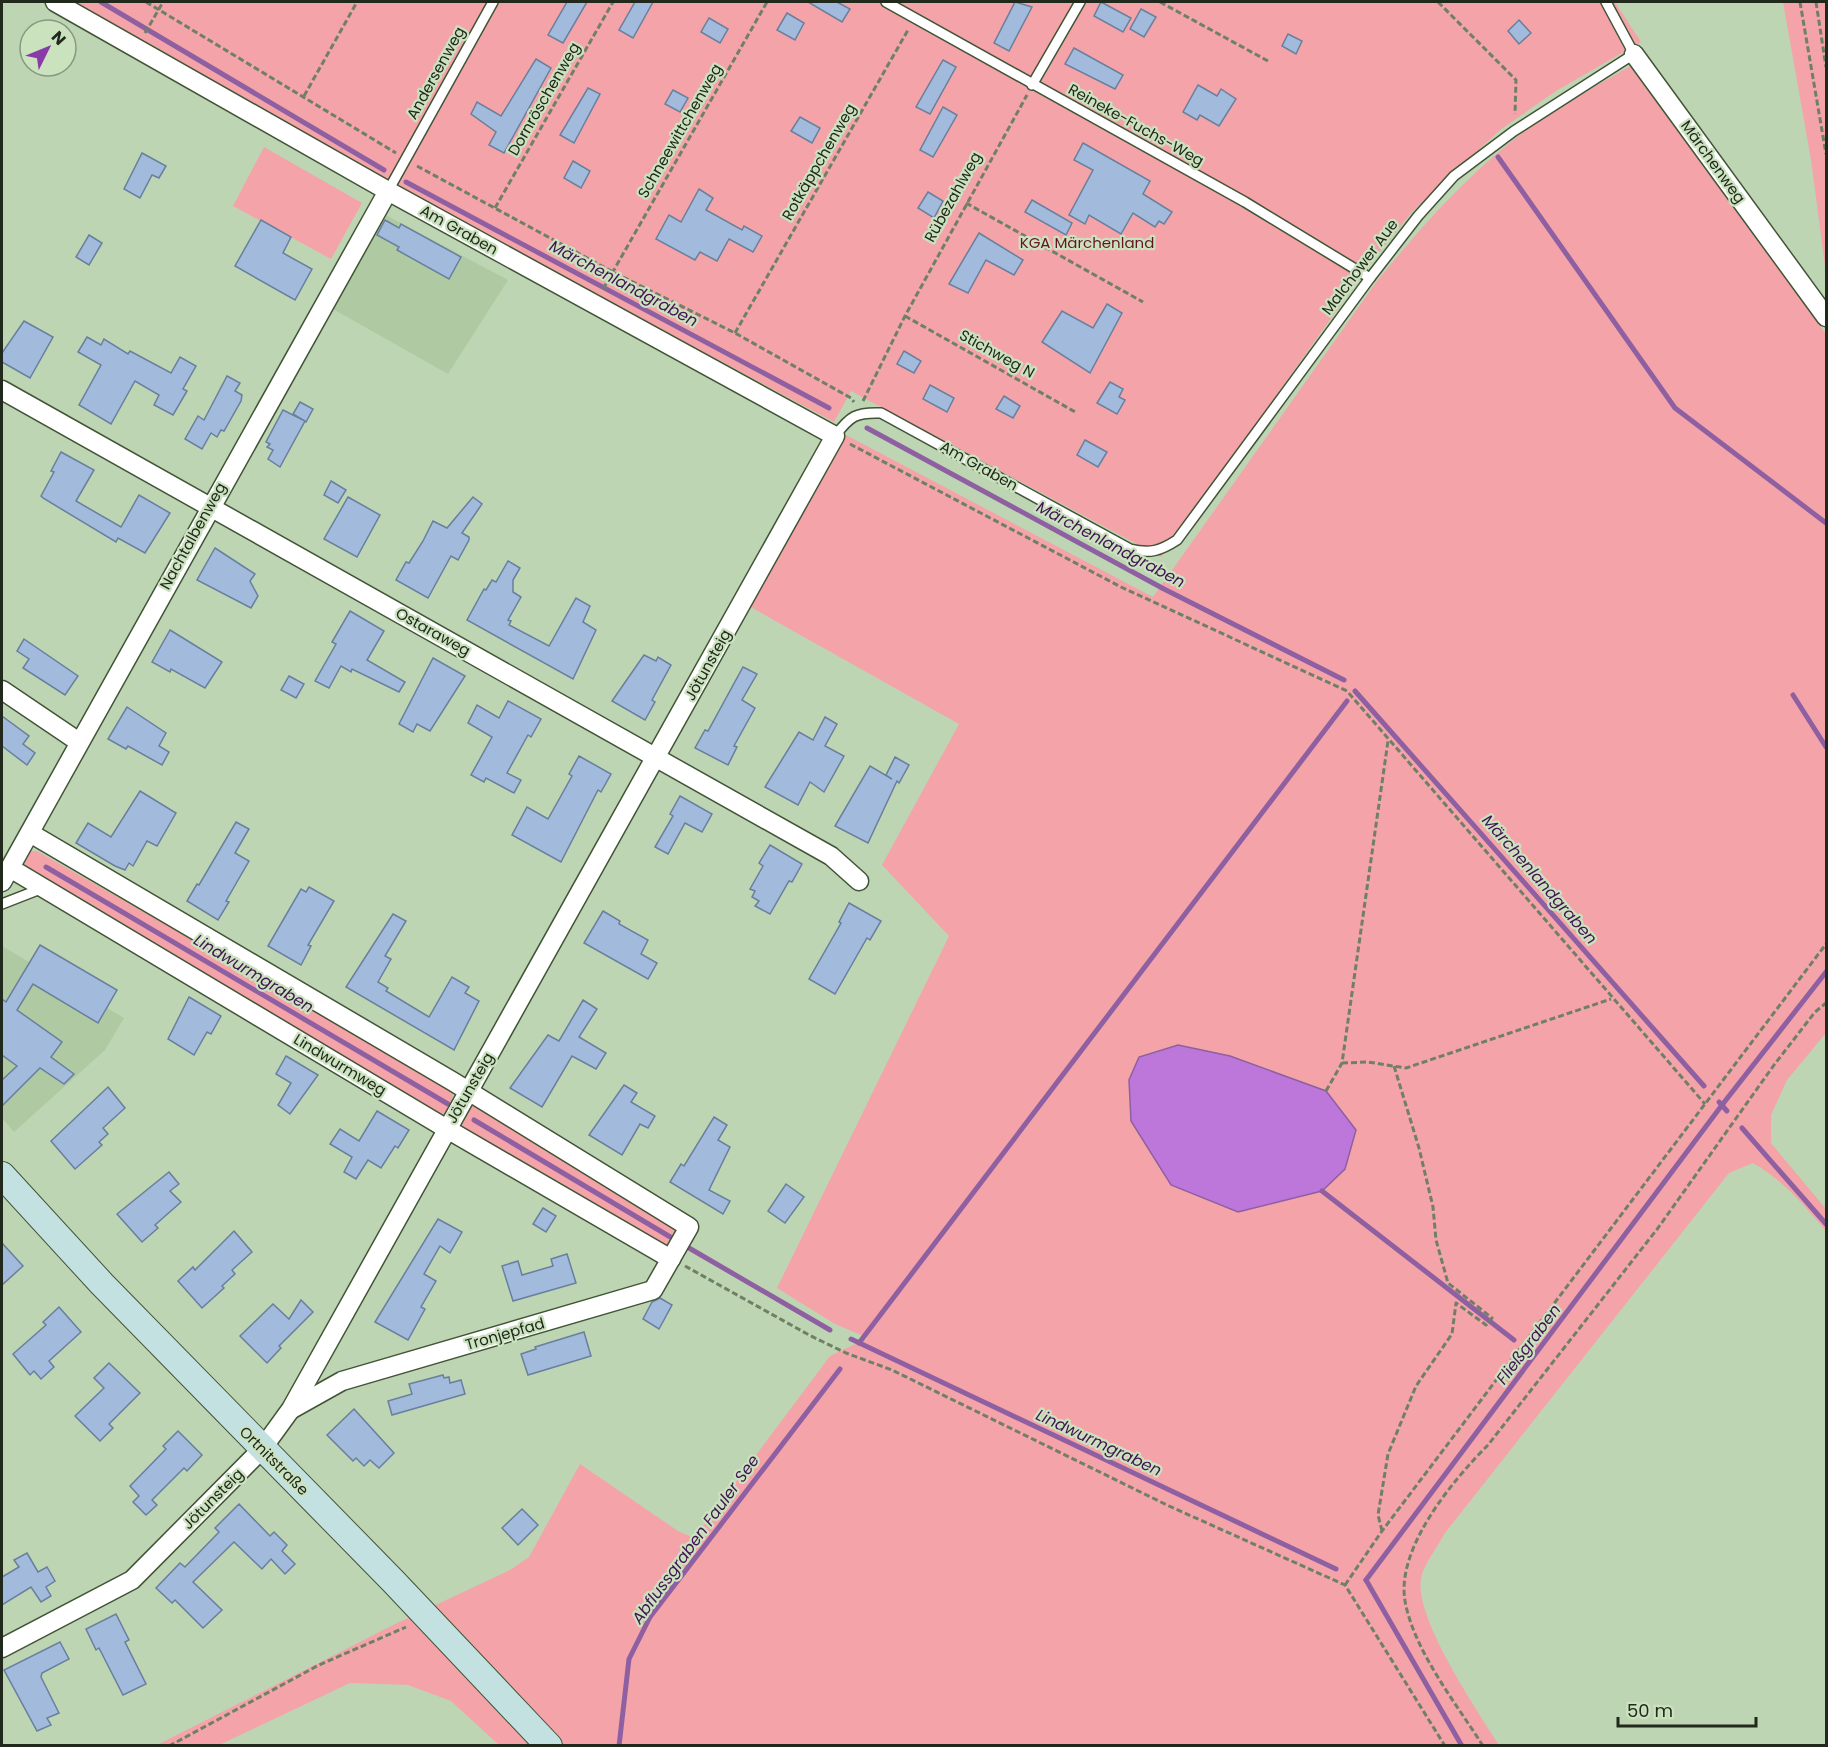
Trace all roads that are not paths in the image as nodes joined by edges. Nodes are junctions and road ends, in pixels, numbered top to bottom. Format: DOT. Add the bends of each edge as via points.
graph roads {
  1 [pos="56,2"];
  2 [pos="493,2"];
  3 [pos="886,2"];
  4 [pos="1080,2"];
  5 [pos="1606,2"];
  6 [pos="1634,54"];
  7 [pos="1032,86"];
  8 [pos="388,191"];
  9 [pos="1370,278"];
  10 [pos="1827,317"];
  11 [pos="2,390"];
  12 [pos="835,436"];
  13 [pos="210,506"];
  14 [pos="1161,551"];
  15 [pos="2,690"];
  16 [pos="79,742"];
  17 [pos="657,758"];
  18 [pos="30,833"];
  19 [pos="6,875"];
  20 [pos="859,881"];
  21 [pos="43,888"];
  22 [pos="2,904"];
  23 [pos="467,1093"];
  24 [pos="447,1129"];
  25 [pos="2,1175"];
  26 [pos="671,1259"];
  27 [pos="291,1409"];
  28 [pos="262,1449"];
  29 [pos="2,1648"];
  30 [pos="549,1746"];
  1 -- 8 [label="street, Am Graben"];
  2 -- 8 [label="lane, Andersenweg"];
  3 -- 7 [label="lane, Reineke-Fuchs-Weg"];
  4 -- 7 [label="lane"];
  5 -- 6 [label="lane, Märchenweg"];
  6 -- 9 [label="lane, Malchower Aue" via="1514,131 1454,176"];
  6 -- 10 [label="street, Märchenweg"];
  7 -- 9 [label="lane, Reineke-Fuchs-Weg" via="1245,202"];
  8 -- 12 [label="street, Am Graben"];
  8 -- 13 [label="street, Nachtalbenweg"];
  9 -- 14 [label="lane, Malchower Aue" via="1177,540"];
  11 -- 13 [label="street, Ostaraweg"];
  12 -- 14 [label="lane, Am Graben" via="845,422 861,412 881,412 1130,549"];
  12 -- 17 [label="street, Jötunsteig"];
  13 -- 16 [label="street, Nachtalbenweg"];
  13 -- 17 [label="street, Ostaraweg"];
  15 -- 16 [label="street"];
  16 -- 18 [label="street, Nachtalbenweg"];
  17 -- 20 [label="street, Ostaraweg" via="831,856"];
  17 -- 23 [label="street, Jötunsteig"];
  18 -- 19 [label="street, Nachtalbenweg"];
  18 -- 23 [label="street"];
  19 -- 21 [label="street, Lindwurmweg"];
  21 -- 22 [label="lane"];
  21 -- 24 [label="street, Lindwurmweg"];
  23 -- 24 [label="street, Jötunsteig"];
  23 -- 26 [label="street, Tronjepfad" via="689,1227"];
  24 -- 26 [label="street, Lindwurmweg"];
  24 -- 27 [label="street, Jötunsteig"];
  25 -- 28 [label="street, Ortnitstraße"];
  26 -- 27 [label="street, Tronjepfad" via="652,1290 342,1381"];
  27 -- 28 [label="street, Jötunsteig"];
  28 -- 29 [label="street, Jötunsteig" via="132,1580"];
  28 -- 30 [label="street, Ortnitstraße"];
}
